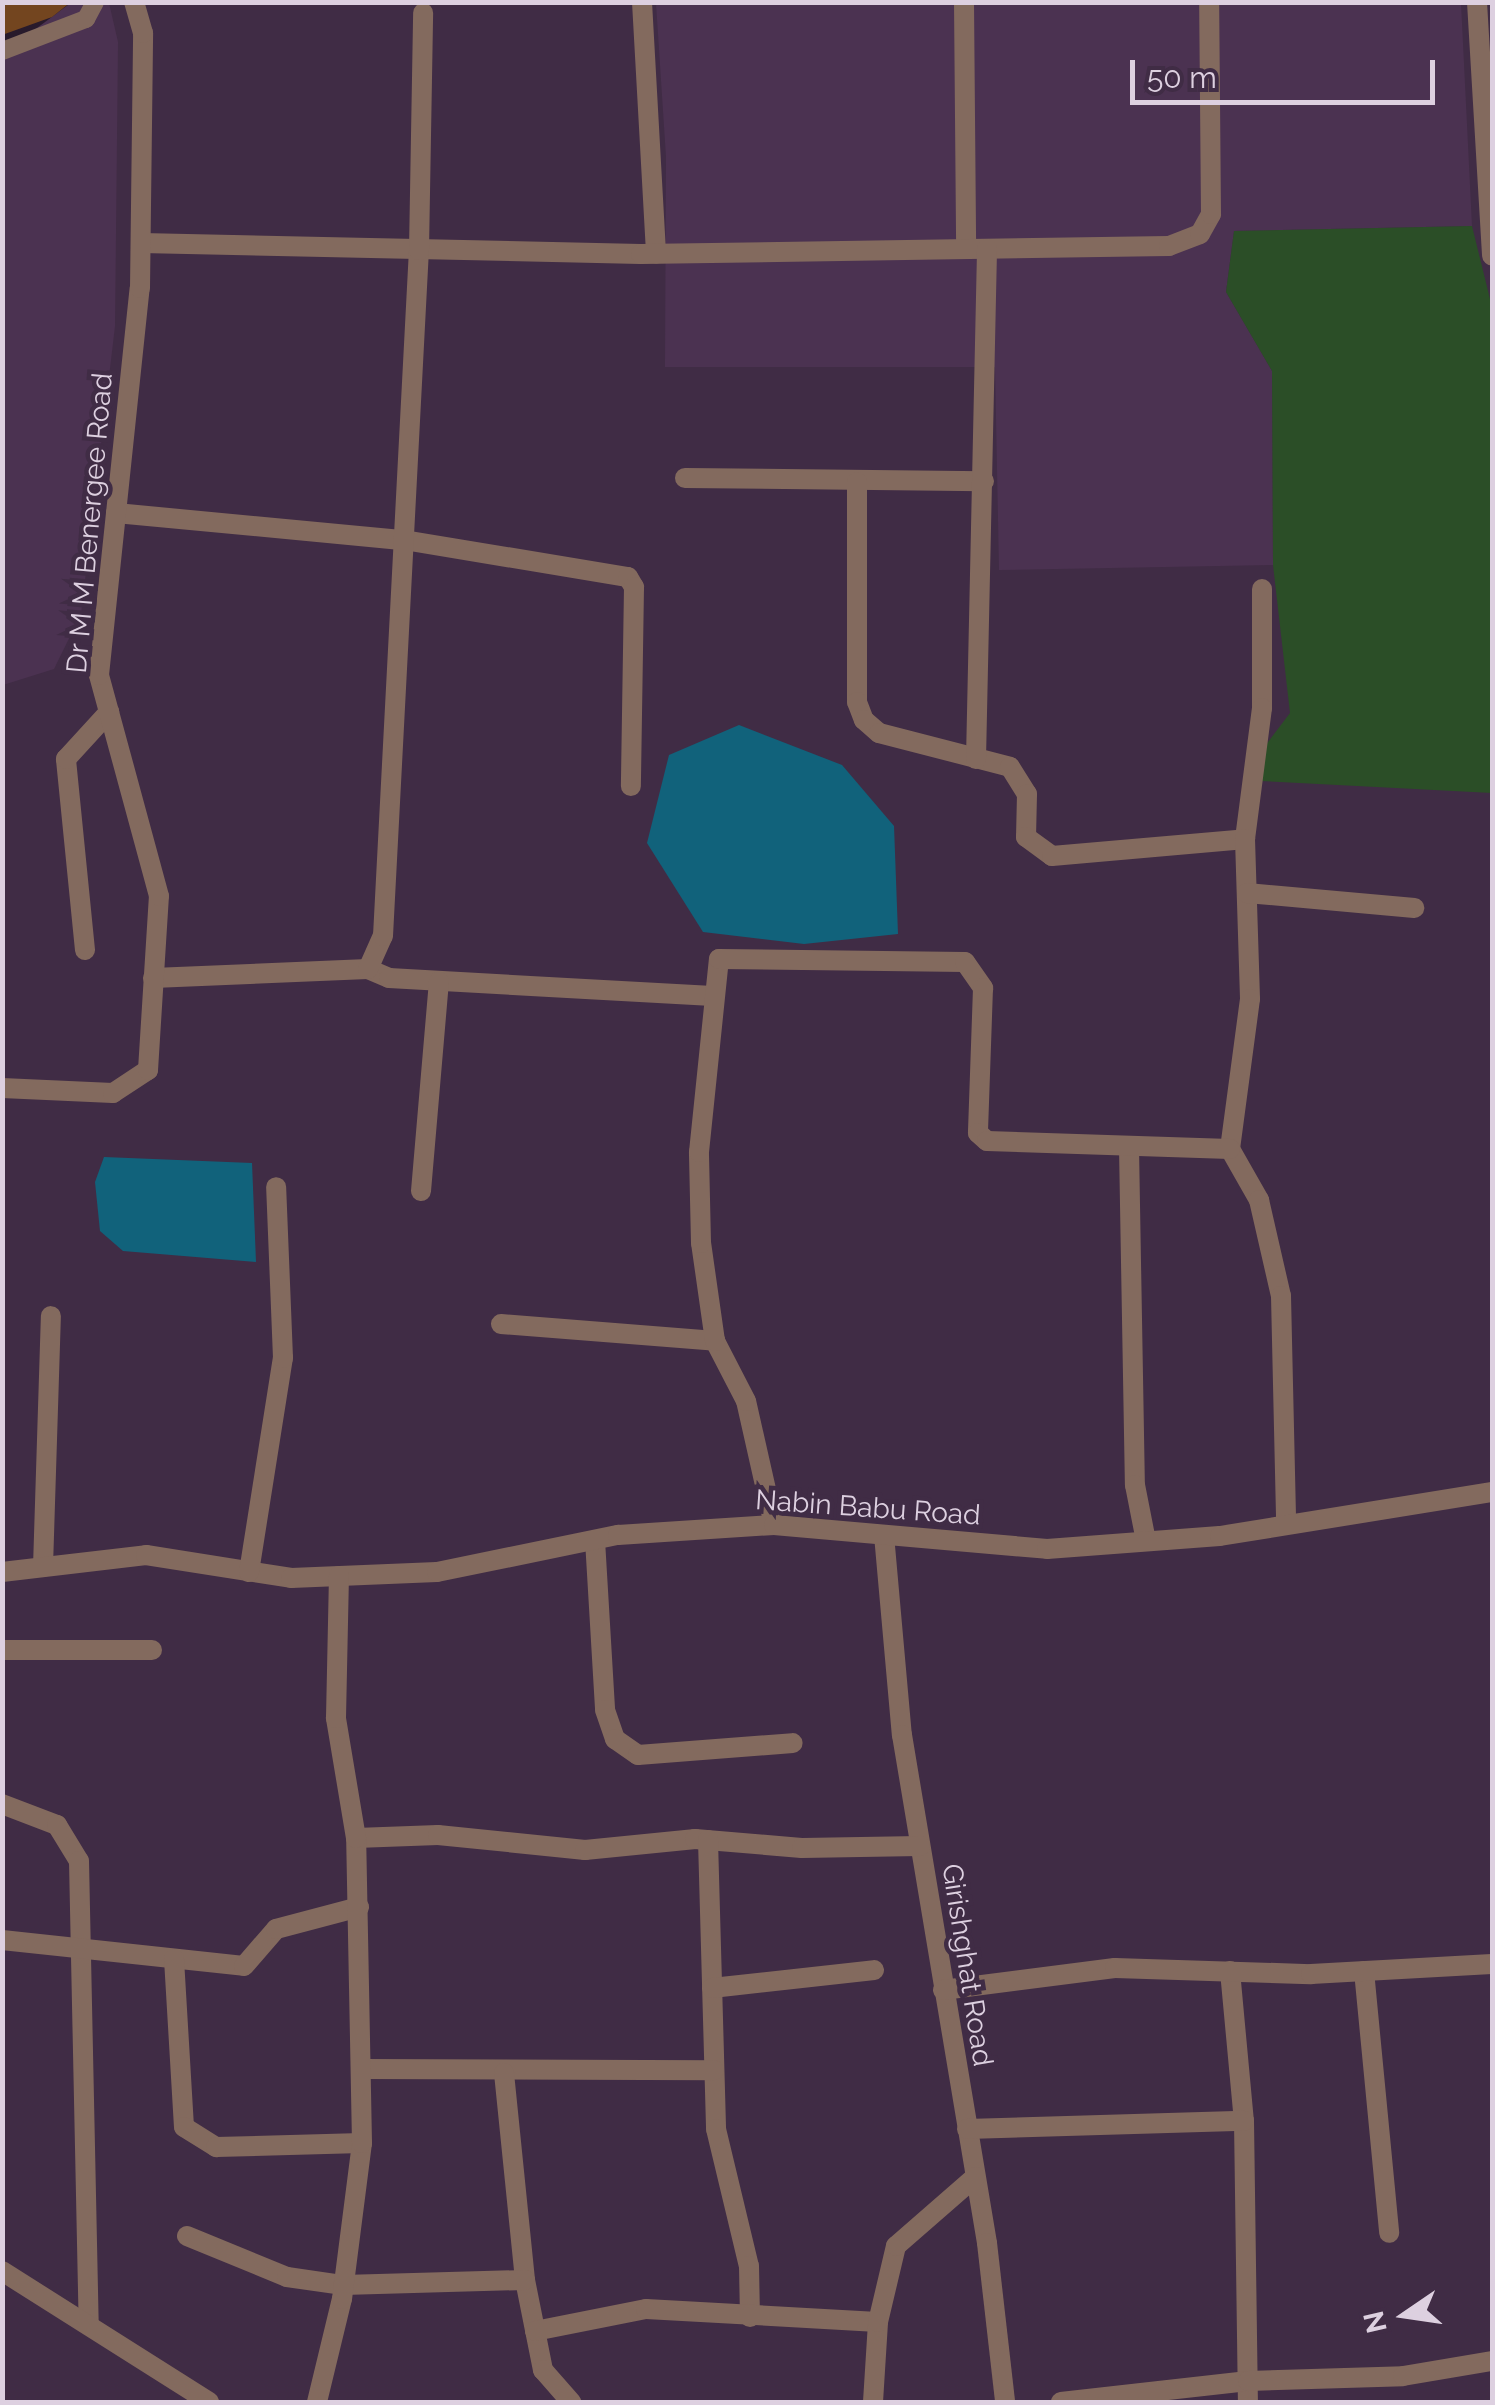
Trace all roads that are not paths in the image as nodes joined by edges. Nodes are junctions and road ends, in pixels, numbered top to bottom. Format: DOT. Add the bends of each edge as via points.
graph roads {
  1 [pos="95,2"];
  2 [pos="134,2"];
  3 [pos="642,2"];
  4 [pos="964,2"];
  5 [pos="1209,2"];
  6 [pos="1476,2"];
  7 [pos="423,14"];
  8 [pos="2,51"];
  9 [pos="1486,65"];
  10 [pos="141,244"];
  11 [pos="976,249"];
  12 [pos="419,250"];
  13 [pos="656,254"];
  14 [pos="1492,256"];
  15 [pos="686,478"];
  16 [pos="984,481"];
  17 [pos="856,482"];
  18 [pos="116,513"];
  19 [pos="404,540"];
  20 [pos="1262,589"];
  21 [pos="109,712"];
  22 [pos="976,758"];
  23 [pos="632,786"];
  24 [pos="1245,838"];
  25 [pos="1248,893"];
  26 [pos="1414,908"];
  27 [pos="85,950"];
  28 [pos="368,969"];
  29 [pos="154,978"];
  30 [pos="439,982"];
  31 [pos="712,996"];
  32 [pos="2,1088"];
  33 [pos="1129,1147"];
  34 [pos="1230,1149"];
  35 [pos="276,1187"];
  36 [pos="420,1191"];
  37 [pos="51,1316"];
  38 [pos="501,1324"];
  39 [pos="715,1341"];
  40 [pos="1492,1492"];
  41 [pos="1286,1524"];
  42 [pos="774,1525"];
  43 [pos="884,1535"];
  44 [pos="595,1540"];
  45 [pos="1146,1541"];
  46 [pos="42,1567"];
  47 [pos="2,1572"];
  48 [pos="249,1572"];
  49 [pos="339,1576"];
  50 [pos="2,1650"];
  51 [pos="152,1650"];
  52 [pos="793,1743"];
  53 [pos="2,1804"];
  54 [pos="356,1838"];
  55 [pos="708,1840"];
  56 [pos="920,1846"];
  57 [pos="359,1907"];
  58 [pos="2,1940"];
  59 [pos="82,1949"];
  60 [pos="174,1959"];
  61 [pos="1492,1964"];
  62 [pos="874,1970"];
  63 [pos="1230,1971"];
  64 [pos="1364,1971"];
  65 [pos="712,1988"];
  66 [pos="942,1990"];
  67 [pos="362,2069"];
  68 [pos="714,2070"];
  69 [pos="504,2073"];
  70 [pos="1244,2120"];
  71 [pos="967,2129"];
  72 [pos="362,2144"];
  73 [pos="975,2177"];
  74 [pos="1390,2233"];
  75 [pos="186,2236"];
  76 [pos="2,2270"];
  77 [pos="524,2280"];
  78 [pos="343,2285"];
  79 [pos="750,2317"];
  80 [pos="878,2322"];
  81 [pos="89,2325"];
  82 [pos="535,2331"];
  83 [pos="1492,2361"];
  84 [pos="1248,2380"];
  85 [pos="560,2399"];
  86 [pos="209,2402"];
  87 [pos="318,2402"];
  88 [pos="873,2402"];
  89 [pos="1005,2402"];
  90 [pos="1061,2402"];
  91 [pos="1248,2402"];
  1 -- 8 [label="lane" via="86,19"];
  2 -- 10 [label="street, Dr M M Benergee Road" via="143,33"];
  3 -- 13 [label="street"];
  4 -- 11 [label="street"];
  5 -- 11 [label="street" via="1211,214 1200,234 1169,246"];
  6 -- 9 [label="street"];
  7 -- 12 [label="street"];
  9 -- 14 [label="street"];
  10 -- 12 [label="street"];
  10 -- 18 [label="street, Dr M M Benergee Road"];
  11 -- 13 [label="street"];
  11 -- 16 [label="street"];
  12 -- 13 [label="street"];
  12 -- 19 [label="street"];
  15 -- 17 [label="street"];
  16 -- 17 [label="street"];
  16 -- 22 [label="street"];
  17 -- 22 [label="street" via="857,702 864,720 879,733 927,740"];
  18 -- 19 [label="street"];
  18 -- 21 [label="street, Dr M M Benergee Road" via="99,675"];
  19 -- 23 [label="street" via="628,577 634,587"];
  19 -- 28 [label="street" via="382,936"];
  20 -- 24 [label="street" via="1262,708"];
  21 -- 27 [label="street" via="66,759"];
  21 -- 29 [label="street, Dr M M Benergee Road" via="160,896"];
  22 -- 24 [label="street" via="1010,766 1022,780 1026,837 1052,856"];
  24 -- 25 [label="street"];
  25 -- 26 [label="street"];
  25 -- 34 [label="street" via="1250,999"];
  28 -- 29 [label="street"];
  28 -- 30 [label="street" via="389,978"];
  29 -- 32 [label="street, Dr M M Benergee Road" via="148,1070 113,1093"];
  30 -- 31 [label="street"];
  30 -- 36 [label="street"];
  31 -- 33 [label="street" via="714,967 730,956 965,962 983,988 978,1133 1002,1146"];
  31 -- 39 [label="street" via="698,1152 701,1243"];
  33 -- 34 [label="street"];
  33 -- 45 [label="street" via="1135,1485"];
  34 -- 41 [label="street" via="1259,1200 1281,1296"];
  35 -- 48 [label="street" via="284,1358"];
  37 -- 46 [label="street"];
  38 -- 39 [label="street"];
  39 -- 42 [label="street" via="746,1401"];
  40 -- 41 [label="street, Nabin Babu Road"];
  41 -- 45 [label="street, Nabin Babu Road"];
  42 -- 43 [label="street, Nabin Babu Road"];
  42 -- 44 [label="street, Nabin Babu Road"];
  43 -- 45 [label="street, Nabin Babu Road" via="1047,1549"];
  43 -- 56 [label="street, Girishghat Road"];
  44 -- 49 [label="street, Nabin Babu Road" via="437,1572"];
  44 -- 52 [label="street" via="605,1710 616,1739 638,1754"];
  46 -- 47 [label="street, Nabin Babu Road"];
  46 -- 48 [label="street, Nabin Babu Road" via="146,1555"];
  48 -- 49 [label="street, Nabin Babu Road"];
  49 -- 54 [label="street" via="336,1718"];
  50 -- 51 [label="street"];
  53 -- 59 [label="street" via="57,1824 75,1847"];
  54 -- 55 [label="street" via="438,1836 585,1850"];
  54 -- 57 [label="street"];
  55 -- 56 [label="street"];
  55 -- 65 [label="street"];
  56 -- 66 [label="street, Girishghat Road"];
  57 -- 60 [label="street" via="276,1929 244,1966"];
  57 -- 67 [label="street"];
  58 -- 59 [label="street"];
  59 -- 60 [label="street"];
  59 -- 81 [label="street"];
  60 -- 72 [label="street" via="184,2127 216,2147"];
  61 -- 64 [label="street"];
  62 -- 65 [label="street"];
  63 -- 64 [label="street"];
  63 -- 66 [label="street" via="1115,1968"];
  63 -- 70 [label="street"];
  64 -- 74 [label="street"];
  65 -- 68 [label="street"];
  66 -- 71 [label="street, Girishghat Road"];
  67 -- 69 [label="street"];
  67 -- 72 [label="street"];
  68 -- 69 [label="street"];
  68 -- 79 [label="street" via="716,2129 749,2266"];
  69 -- 77 [label="street"];
  70 -- 71 [label="street"];
  70 -- 84 [label="street"];
  71 -- 73 [label="street, Girishghat Road"];
  72 -- 78 [label="street"];
  73 -- 80 [label="street" via="896,2246"];
  73 -- 89 [label="street, Girishghat Road"];
  75 -- 78 [label="street" via="287,2278"];
  76 -- 81 [label="street"];
  77 -- 78 [label="street"];
  77 -- 82 [label="street"];
  78 -- 87 [label="street"];
  79 -- 80 [label="street"];
  79 -- 82 [label="street" via="646,2308"];
  80 -- 88 [label="street"];
  81 -- 86 [label="street"];
  82 -- 85 [label="street" via="543,2370"];
  83 -- 84 [label="street" via="1403,2376"];
  84 -- 90 [label="street"];
  84 -- 91 [label="street"];
}
